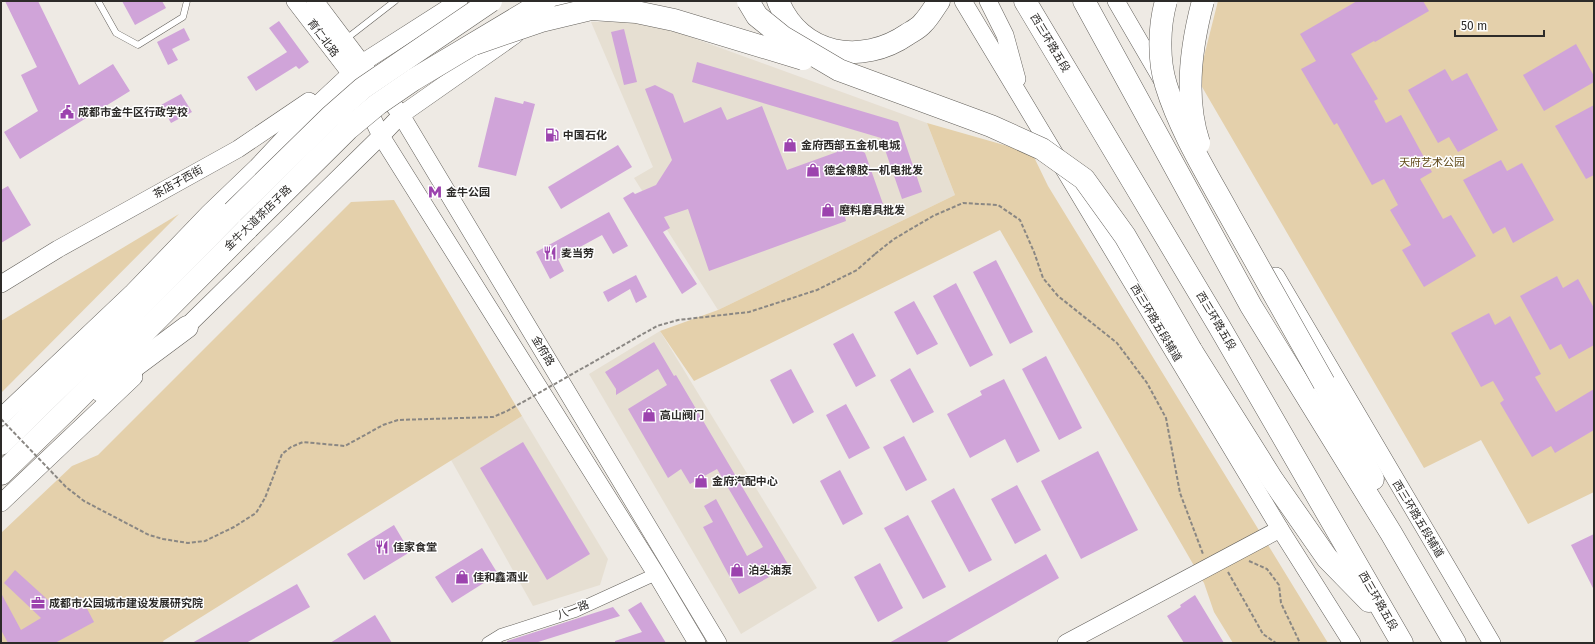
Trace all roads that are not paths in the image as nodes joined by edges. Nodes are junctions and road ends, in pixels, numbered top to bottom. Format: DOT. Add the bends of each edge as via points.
graph roads {
  1 [pos="98,1"];
  2 [pos="187,1"];
  3 [pos="296,1"];
  4 [pos="315,1"];
  5 [pos="395,1"];
  6 [pos="459,1"];
  7 [pos="491,1"];
  8 [pos="545,1"];
  9 [pos="570,1"];
  10 [pos="748,1"];
  11 [pos="778,1"];
  12 [pos="939,1"];
  13 [pos="963,1"];
  14 [pos="988,1"];
  15 [pos="1025,1"];
  16 [pos="1084,1"];
  17 [pos="1116,1"];
  18 [pos="1166,1"];
  19 [pos="1204,1"];
  20 [pos="345,40"];
  21 [pos="474,44"];
  22 [pos="357,68"];
  23 [pos="839,70"];
  24 [pos="1022,98"];
  25 [pos="401,115"];
  26 [pos="381,136"];
  27 [pos="1212,184"];
  28 [pos="1,284"];
  29 [pos="187,327"];
  30 [pos="91,356"];
  31 [pos="1,418"];
  32 [pos="1,430"];
  33 [pos="42,435"];
  34 [pos="1,444"];
  35 [pos="1,474"];
  36 [pos="1,503"];
  37 [pos="1280,529"];
  38 [pos="1391,533"];
  39 [pos="656,574"];
  40 [pos="1392,624"];
  41 [pos="488,643"];
  42 [pos="697,643"];
  43 [pos="718,643"];
  44 [pos="1066,643"];
  45 [pos="1352,643"];
  46 [pos="1402,643"];
  47 [pos="1455,643"];
  48 [pos="1492,643"];
  1 -- 2 [label="lane" via="116,33 138,46 183,17"];
  3 -- 22 [label="main road, 育仁北路"];
  4 -- 20 [label="main road"];
  5 -- 20 [label="lane"];
  6 -- 22 [label="main road"];
  7 -- 30 [label="highway, 金牛大道茶店子路, bridge" via="363,88 330,117"];
  8 -- 21 [label="highway, 金牛大道茶店子路, bridge"];
  9 -- 25 [label="main road" via="534,21"];
  10 -- 23 [label="highway, bridge" via="757,16 783,37"];
  11 -- 12 [label="highway" via="783,12 801,34 824,48 851,53 876,50 899,40 922,24"];
  13 -- 24 [label="main road, 西三环路五段辅道"];
  14 -- 24 [label="main road" via="1005,35"];
  15 -- 40 [label="highway, 西三环路五段" via="1219,326"];
  16 -- 38 [label="highway" via="1251,306"];
  17 -- 48 [label="main road, 西三环路五段辅道"];
  18 -- 27 [label="highway, bridge" via="1161,51 1165,84 1178,117"];
  19 -- 27 [label="highway, bridge" via="1191,60 1191,99 1198,140"];
  20 -- 22 [label="main road"];
  21 -- 23 [label="highway, bridge" via="541,21 591,10 636,12 674,20"];
  21 -- 33 [label="highway, 金牛大道茶店子路, bridge" via="413,80 348,129"];
  22 -- 25 [label="main road, 金府路"];
  22 -- 26 [label="main road, 金府路"];
  22 -- 28 [label="main road, 茶店子西街" via="238,149 58,249"];
  22 -- 31 [label="main road" via="302,119 134,292"];
  23 -- 40 [label="highway, bridge" via="991,126 1042,149 1084,179 1125,236 1191,350 1272,479 1327,558"];
  24 -- 37 [label="main road, 西三环路五段辅道"];
  25 -- 26 [label="main road"];
  25 -- 43 [label="main road, 金府路"];
  26 -- 29 [label="main road"];
  26 -- 39 [label="main road, 金府路"];
  27 -- 38 [label="highway, bridge" via="1324,383 1378,487"];
  29 -- 33 [label="highway"];
  29 -- 36 [label="main road"];
  30 -- 32 [label="highway"];
  30 -- 34 [label="highway, 金牛大道茶店子路"];
  33 -- 35 [label="highway, 金牛大道茶店子路"];
  37 -- 44 [label="main road"];
  37 -- 45 [label="main road, 西三环路五段辅道"];
  38 -- 47 [label="highway"];
  39 -- 41 [label="street, 八一路" via="575,610 500,635"];
  39 -- 42 [label="main road, 金府路"];
  40 -- 46 [label="highway, 西三环路五段"];
}
